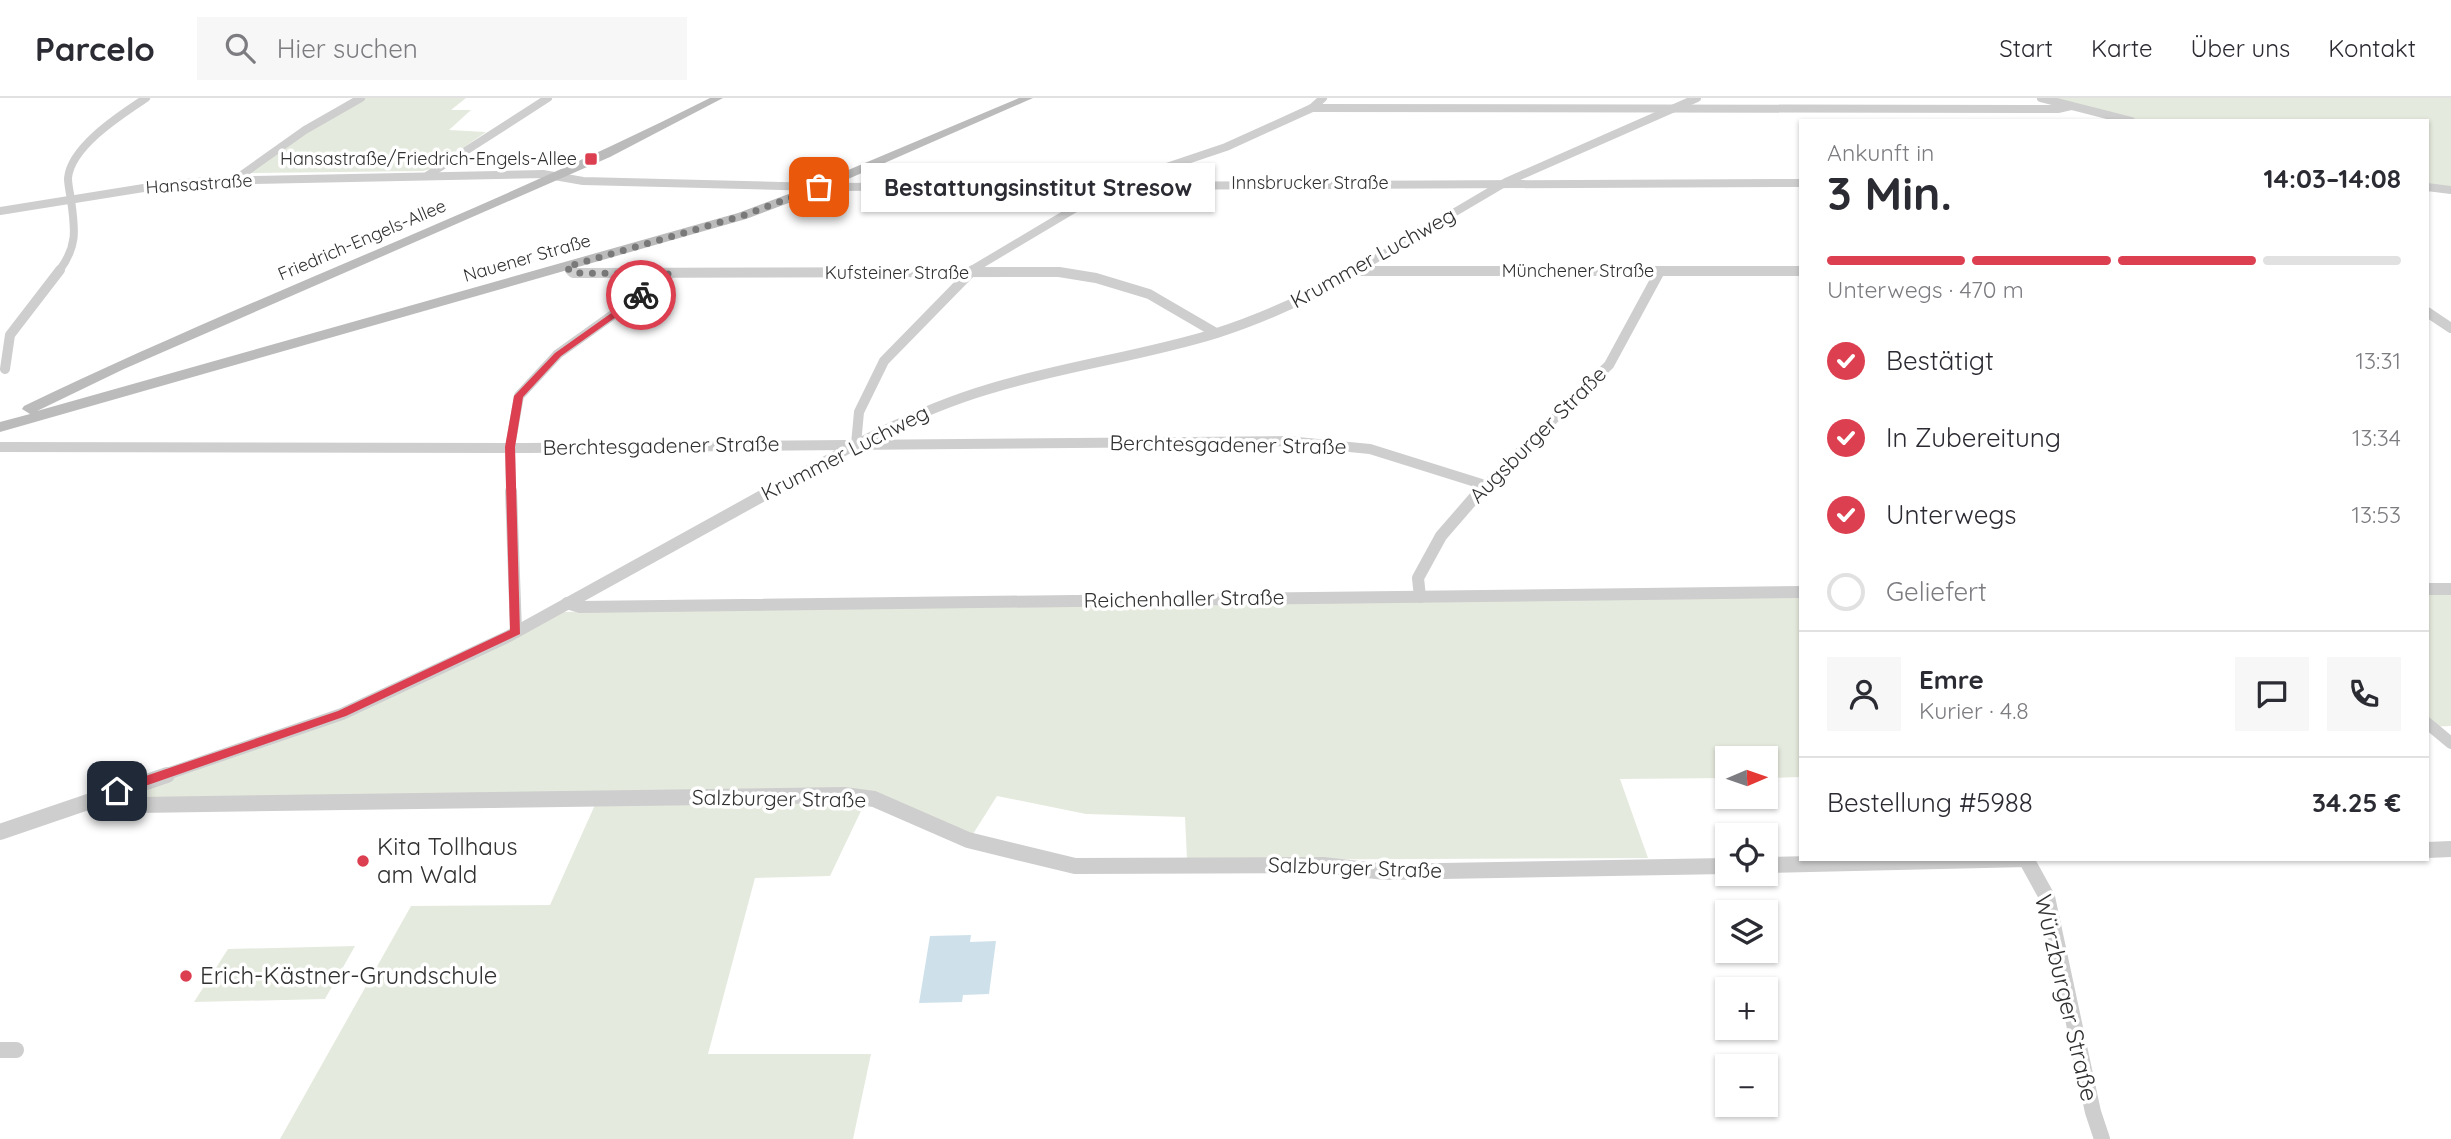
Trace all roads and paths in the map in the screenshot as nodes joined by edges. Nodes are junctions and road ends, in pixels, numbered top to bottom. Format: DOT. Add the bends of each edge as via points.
graph roads {
  1 [pos="146,98"];
  2 [pos="360,98"];
  3 [pos="548,98"];
  4 [pos="718,98"];
  5 [pos="1028,98"];
  6 [pos="1323,98"];
  7 [pos="1697,98"];
  8 [pos="2041,98"];
  9 [pos="2071,106"];
  10 [pos="1312,108"];
  11 [pos="1673,109"];
  12 [pos="2123,119"];
  13 [pos="428,176"];
  14 [pos="557,177"];
  15 [pos="236,180"];
  16 [pos="1506,182"];
  17 [pos="1799,183"];
  18 [pos="1116,184"];
  19 [pos="819,187"];
  20 [pos="2429,187"];
  21 [pos="2451,190"];
  22 [pos="70,200"];
  23 [pos="0,211"];
  24 [pos="566,267"];
  25 [pos="1356,271"];
  26 [pos="1660,271"];
  27 [pos="1799,271"];
  28 [pos="969,272"];
  29 [pos="670,274"];
  30 [pos="2429,313"];
  31 [pos="2451,328"];
  32 [pos="1216,333"];
  33 [pos="5,369"];
  34 [pos="25,419"];
  35 [pos="0,428"];
  36 [pos="856,444"];
  37 [pos="0,447"];
  38 [pos="510,447"];
  39 [pos="1485,485"];
  40 [pos="2429,589"];
  41 [pos="2451,589"];
  42 [pos="1799,592"];
  43 [pos="1420,597"];
  44 [pos="567,603"];
  45 [pos="516,632"];
  46 [pos="2429,725"];
  47 [pos="2451,743"];
  48 [pos="117,791"];
  49 [pos="0,832"];
  50 [pos="2451,849"];
  51 [pos="2429,850"];
  52 [pos="1940,861"];
  53 [pos="2028,861"];
  54 [pos="1778,865"];
  55 [pos="1715,866"];
  56 [pos="2102,1139"];
  1 -- 22 [label="street" via="110,122 80,153 68,177"];
  2 -- 15 [label="street" via="305,130"];
  3 -- 13 [label="street"];
  4 -- 14 [label="main road, Friedrich-Engels-Allee"];
  5 -- 19 [label="main road, Nauener Straße"];
  6 -- 10 [label="street"];
  7 -- 11 [label="street, Krummer Luchweg"];
  8 -- 9 [label="street"];
  9 -- 11 [label="street"];
  9 -- 12 [label="street"];
  10 -- 11 [label="street"];
  10 -- 18 [label="street" via="1226,147"];
  11 -- 16 [label="street, Krummer Luchweg"];
  13 -- 14 [label="street, Hansastraße"];
  13 -- 15 [label="street, Hansastraße"];
  14 -- 19 [label="street, Hansastraße"];
  14 -- 34 [label="main road, Friedrich-Engels-Allee" via="119,366 36,405 26,412"];
  15 -- 22 [label="street, Hansastraße" via="156,186"];
  16 -- 17 [label="street, Innsbrucker Straße"];
  16 -- 18 [label="street, Innsbrucker Straße"];
  16 -- 25 [label="street, Krummer Luchweg"];
  18 -- 19 [label="street, Innsbrucker Straße"];
  18 -- 28 [label="street"];
  19 -- 24 [label="main road, Nauener Straße" via="742,216"];
  20 -- 21 [label="street"];
  22 -- 23 [label="street, Hansastraße"];
  22 -- 33 [label="street" via="76,233 71,251 10,335"];
  24 -- 29 [label="street, Kufsteiner Straße" via="573,273"];
  24 -- 34 [label="main road, Nauener Straße"];
  25 -- 26 [label="street, Münchener Straße"];
  25 -- 32 [label="street, Krummer Luchweg" via="1279,311"];
  26 -- 27 [label="street, Münchener Straße"];
  26 -- 39 [label="street, Augsburger Straße" via="1609,365"];
  28 -- 29 [label="street, Kufsteiner Straße"];
  28 -- 32 [label="street, Kufsteiner Straße" via="1059,272 1096,278 1149,294"];
  28 -- 36 [label="street" via="884,361 859,412"];
  29 -- 38 [label="street" via="558,355 527,387 519,396"];
  30 -- 31 [label="street"];
  32 -- 36 [label="street, Krummer Luchweg" via="991,388 939,405"];
  34 -- 35 [label="main road, Nauener Straße"];
  36 -- 38 [label="street, Berchtesgadener Straße"];
  36 -- 39 [label="street, Berchtesgadener Straße" via="1325,443 1370,449"];
  36 -- 44 [label="street, Krummer Luchweg"];
  37 -- 38 [label="street, Berchtesgadener Straße"];
  38 -- 45 [label="street"];
  39 -- 43 [label="street, Augsburger Straße" via="1441,536 1418,578"];
  40 -- 41 [label="street"];
  42 -- 43 [label="street, Reichenhaller Straße"];
  43 -- 44 [label="street, Reichenhaller Straße" via="580,607"];
  44 -- 45 [label="street, Krummer Luchweg"];
  45 -- 48 [label="street, Krummer Luchweg" via="342,713"];
  46 -- 47 [label="street"];
  48 -- 49 [label="street, Krummer Luchweg"];
  48 -- 55 [label="street, Salzburger Straße" via="138,805 844,795 874,799 968,840 1076,866 1323,865 1385,872"];
  50 -- 51 [label="street"];
  52 -- 54 [label="street"];
  53 -- 56 [label="street, Würzburger Straße" via="2047,897"];
}
